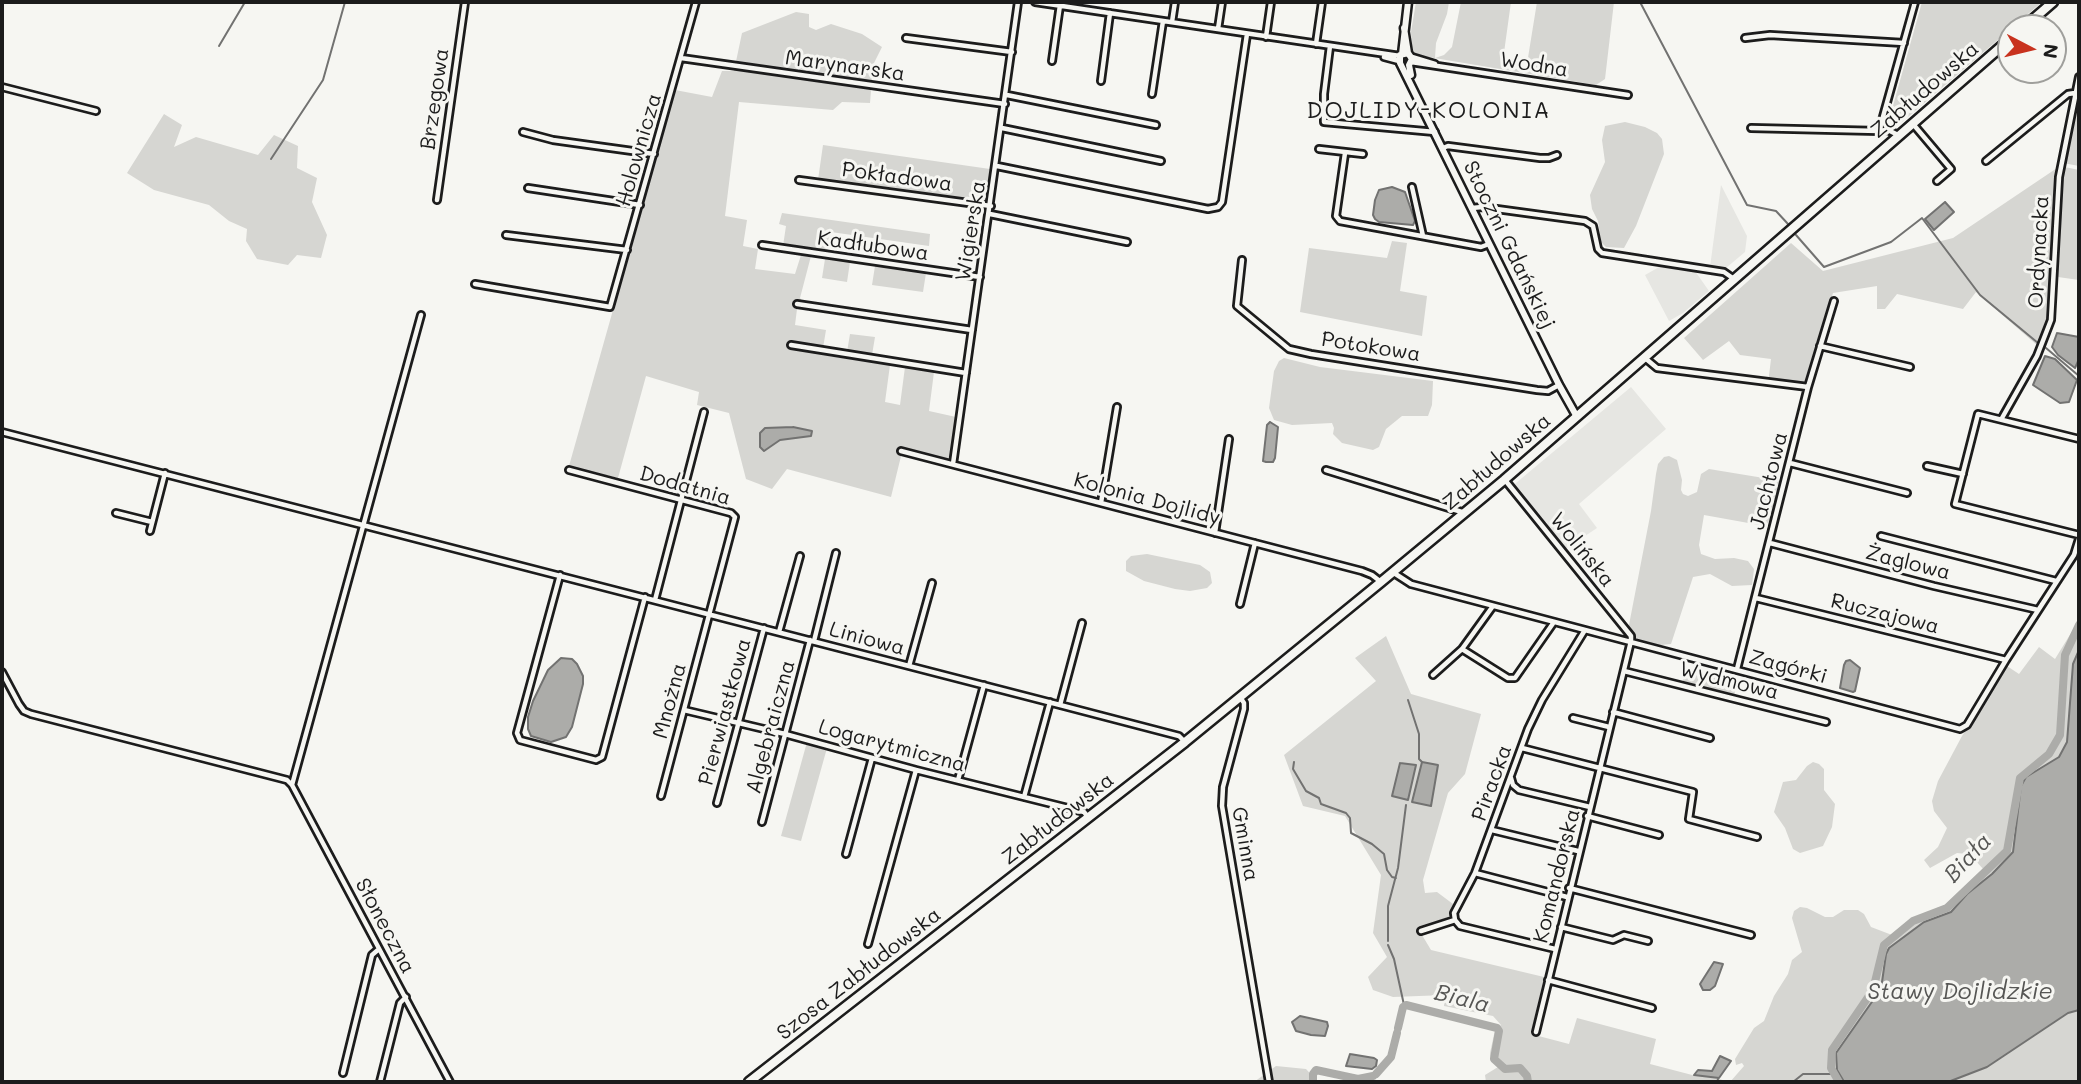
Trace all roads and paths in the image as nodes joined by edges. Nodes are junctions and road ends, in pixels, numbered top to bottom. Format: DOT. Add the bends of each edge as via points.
graph roads {
  1 [pos="465,2"];
  2 [pos="696,2"];
  3 [pos="1018,2"];
  4 [pos="1035,2"];
  5 [pos="1174,2"];
  6 [pos="1222,2"];
  7 [pos="1271,2"];
  8 [pos="1322,2"];
  9 [pos="1408,2"];
  10 [pos="1915,2"];
  11 [pos="2053,2"];
  12 [pos="1060,5"];
  13 [pos="1110,13"];
  14 [pos="2039,14"];
  15 [pos="1163,21"];
  16 [pos="1172,22"];
  17 [pos="1218,29"];
  18 [pos="1247,34"];
  19 [pos="1266,37"];
  20 [pos="906,38"];
  21 [pos="1745,38"];
  22 [pos="1904,43"];
  23 [pos="1316,44"];
  24 [pos="1330,46"];
  25 [pos="1997,50"];
  26 [pos="1012,52"];
  27 [pos="681,58"];
  28 [pos="1405,59"];
  29 [pos="1052,61"];
  30 [pos="2079,77"];
  31 [pos="1101,82"];
  32 [pos="2,87"];
  33 [pos="2075,93"];
  34 [pos="1007,94"];
  35 [pos="1152,94"];
  36 [pos="1628,95"];
  37 [pos="1005,104"];
  38 [pos="96,111"];
  39 [pos="1913,124"];
  40 [pos="1156,125"];
  41 [pos="1002,128"];
  42 [pos="1751,128"];
  43 [pos="1879,131"];
  44 [pos="523,132"];
  45 [pos="1435,132"];
  46 [pos="1899,135"];
  47 [pos="1443,148"];
  48 [pos="1319,149"];
  49 [pos="1345,152"];
  50 [pos="654,154"];
  51 [pos="1363,154"];
  52 [pos="1557,155"];
  53 [pos="1161,161"];
  54 [pos="1986,161"];
  55 [pos="997,166"];
  56 [pos="799,180"];
  57 [pos="1937,181"];
  58 [pos="1412,187"];
  59 [pos="528,188"];
  60 [pos="437,200"];
  61 [pos="639,205"];
  62 [pos="991,206"];
  63 [pos="1472,208"];
  64 [pos="990,214"];
  65 [pos="506,235"];
  66 [pos="1423,236"];
  67 [pos="1127,242"];
  68 [pos="1489,244"];
  69 [pos="761,245"];
  70 [pos="627,250"];
  71 [pos="1242,260"];
  72 [pos="980,277"];
  73 [pos="1735,279"];
  74 [pos="475,284"];
  75 [pos="1834,301"];
  76 [pos="797,304"];
  77 [pos="421,315"];
  78 [pos="972,330"];
  79 [pos="791,345"];
  80 [pos="1821,346"];
  81 [pos="1644,358"];
  82 [pos="1910,367"];
  83 [pos="966,373"];
  84 [pos="1559,385"];
  85 [pos="1808,387"];
  86 [pos="1117,407"];
  87 [pos="704,412"];
  88 [pos="1577,417"];
  89 [pos="2002,418"];
  90 [pos="2,432"];
  91 [pos="1229,439"];
  92 [pos="2079,439"];
  93 [pos="901,451"];
  94 [pos="1790,463"];
  95 [pos="953,464"];
  96 [pos="1927,466"];
  97 [pos="569,470"];
  98 [pos="1326,471"];
  99 [pos="165,473"];
  100 [pos="1962,474"];
  101 [pos="1504,480"];
  102 [pos="1907,494"];
  103 [pos="681,500"];
  104 [pos="1101,503"];
  105 [pos="116,513"];
  106 [pos="1465,513"];
  107 [pos="152,522"];
  108 [pos="364,524"];
  109 [pos="150,531"];
  110 [pos="1215,533"];
  111 [pos="1881,536"];
  112 [pos="2079,537"];
  113 [pos="1255,543"];
  114 [pos="1770,543"];
  115 [pos="836,553"];
  116 [pos="800,556"];
  117 [pos="1393,572"];
  118 [pos="560,575"];
  119 [pos="2056,581"];
  120 [pos="1381,582"];
  121 [pos="932,583"];
  122 [pos="645,597"];
  123 [pos="1756,598"];
  124 [pos="655,600"];
  125 [pos="1240,604"];
  126 [pos="1493,606"];
  127 [pos="2038,610"];
  128 [pos="709,614"];
  129 [pos="1555,622"];
  130 [pos="1082,623"];
  131 [pos="764,628"];
  132 [pos="1586,630"];
  133 [pos="779,632"];
  134 [pos="812,640"];
  135 [pos="1631,641"];
  136 [pos="1462,649"];
  137 [pos="2006,660"];
  138 [pos="909,666"];
  139 [pos="1737,669"];
  140 [pos="1624,671"];
  141 [pos="2,672"];
  142 [pos="1433,676"];
  143 [pos="984,685"];
  144 [pos="1240,696"];
  145 [pos="1050,702"];
  146 [pos="1060,705"];
  147 [pos="684,710"];
  148 [pos="1613,712"];
  149 [pos="1573,718"];
  150 [pos="1826,722"];
  151 [pos="738,724"];
  152 [pos="1609,727"];
  153 [pos="785,734"];
  154 [pos="1710,738"];
  155 [pos="1185,742"];
  156 [pos="1522,748"];
  157 [pos="872,758"];
  158 [pos="1599,767"];
  159 [pos="916,770"];
  160 [pos="1511,777"];
  161 [pos="958,780"];
  162 [pos="292,785"];
  163 [pos="662,796"];
  164 [pos="1024,797"];
  165 [pos="717,803"];
  166 [pos="1590,807"];
  167 [pos="1587,816"];
  168 [pos="1089,818"];
  169 [pos="762,822"];
  170 [pos="1492,830"];
  171 [pos="1659,835"];
  172 [pos="1757,836"];
  173 [pos="1578,851"];
  174 [pos="846,854"];
  175 [pos="1475,873"];
  176 [pos="1569,888"];
  177 [pos="990,894"];
  178 [pos="1567,897"];
  179 [pos="1455,920"];
  180 [pos="1560,927"];
  181 [pos="1421,931"];
  182 [pos="1751,934"];
  183 [pos="1648,941"];
  184 [pos="868,944"];
  185 [pos="379,949"];
  186 [pos="1555,949"];
  187 [pos="1548,980"];
  188 [pos="405,997"];
  189 [pos="1652,1008"];
  190 [pos="1536,1032"];
  191 [pos="343,1073"];
  192 [pos="380,1082"];
  193 [pos="450,1082"];
  194 [pos="750,1082"];
  195 [pos="1269,1082"];
  1 -- 60 [label="street, Brzegowa"];
  2 -- 27 [label="street, Holownicza"];
  3 -- 26 [label="street, Wigierska"];
  4 -- 12 [label="street, Wodna"];
  5 -- 16 [label="street"];
  6 -- 17 [label="street"];
  7 -- 19 [label="street"];
  8 -- 23 [label="street"];
  9 -- 28 [label="street, Stoczni Gdańskiej"];
  10 -- 22 [label="street"];
  11 -- 14 [label="highway"];
  12 -- 13 [label="street, Wodna"];
  12 -- 29 [label="street"];
  13 -- 15 [label="street, Wodna"];
  13 -- 31 [label="street"];
  15 -- 16 [label="street, Wodna"];
  15 -- 35 [label="street"];
  16 -- 17 [label="street, Wodna"];
  17 -- 18 [label="street, Wodna"];
  18 -- 19 [label="street, Wodna"];
  18 -- 55 [label="street" via="1218,207 1208,209"];
  19 -- 23 [label="street, Wodna"];
  20 -- 26 [label="street"];
  21 -- 22 [label="street"];
  22 -- 43 [label="street"];
  23 -- 24 [label="street, Wodna"];
  24 -- 28 [label="street, Wodna"];
  24 -- 45 [label="street" via="1325,122"];
  25 -- 39 [label="highway, Zabłudowska"];
  26 -- 34 [label="street, Wigierska"];
  27 -- 37 [label="street, Marynarska"];
  27 -- 50 [label="street, Holownicza"];
  28 -- 36 [label="street, Wodna"];
  28 -- 45 [label="street, Stoczni Gdańskiej"];
  30 -- 33 [label="street, Ordynacka"];
  32 -- 38 [label="street"];
  33 -- 54 [label="street"];
  33 -- 89 [label="street, Ordynacka" via="2061,162 2051,320 2037,356"];
  34 -- 37 [label="street, Wigierska"];
  34 -- 40 [label="street"];
  37 -- 41 [label="street, Wigierska"];
  39 -- 46 [label="highway, Zabłudowska"];
  39 -- 57 [label="street" via="1951,169"];
  41 -- 53 [label="street"];
  41 -- 55 [label="street, Wigierska"];
  42 -- 43 [label="street"];
  43 -- 46 [label="street"];
  44 -- 50 [label="street"];
  45 -- 47 [label="street, Stoczni Gdańskiej"];
  46 -- 73 [label="highway, Zabłudowska"];
  47 -- 52 [label="street" via="1549,159"];
  47 -- 63 [label="street, Stoczni Gdańskiej"];
  48 -- 49 [label="street"];
  49 -- 51 [label="street"];
  49 -- 66 [label="street" via="1337,219"];
  50 -- 61 [label="street, Holownicza"];
  55 -- 62 [label="street, Wigierska"];
  56 -- 62 [label="street, Pokładowa"];
  58 -- 66 [label="street"];
  59 -- 61 [label="street"];
  61 -- 70 [label="street, Holownicza"];
  62 -- 64 [label="street, Wigierska"];
  63 -- 68 [label="street, Stoczni Gdańskiej"];
  63 -- 73 [label="street" via="1585,221 1593,226 1602,253 1724,272"];
  64 -- 67 [label="street"];
  64 -- 72 [label="street, Wigierska"];
  65 -- 70 [label="street"];
  66 -- 68 [label="street" via="1481,247"];
  68 -- 84 [label="street, Stoczni Gdańskiej"];
  69 -- 72 [label="street, Kadłubowa"];
  70 -- 74 [label="street, Holownicza" via="610,307"];
  71 -- 84 [label="street, Potokowa" via="1237,306 1289,349 1537,390"];
  72 -- 78 [label="street, Wigierska"];
  73 -- 81 [label="highway, Zabłudowska"];
  75 -- 80 [label="street, Jachtowa"];
  76 -- 78 [label="street"];
  77 -- 108 [label="street"];
  78 -- 83 [label="street, Wigierska"];
  79 -- 83 [label="street"];
  80 -- 82 [label="street"];
  80 -- 85 [label="street, Jachtowa"];
  81 -- 85 [label="street" via="1657,368"];
  81 -- 88 [label="highway, Zabłudowska"];
  83 -- 95 [label="street, Wigierska"];
  84 -- 88 [label="street, Stoczni Gdańskiej"];
  85 -- 94 [label="street, Jachtowa"];
  86 -- 104 [label="street"];
  87 -- 103 [label="street"];
  88 -- 101 [label="highway, Zabłudowska"];
  89 -- 92 [label="street"];
  89 -- 100 [label="street" via="1978,414"];
  90 -- 99 [label="street, Liniowa"];
  91 -- 110 [label="street"];
  93 -- 95 [label="street, Kolonia Dojlidy"];
  94 -- 102 [label="street"];
  94 -- 114 [label="street, Jachtowa"];
  95 -- 104 [label="street, Kolonia Dojlidy"];
  96 -- 100 [label="street"];
  97 -- 103 [label="street, Dodatnia"];
  98 -- 106 [label="street"];
  99 -- 107 [label="street"];
  99 -- 108 [label="street, Liniowa"];
  100 -- 112 [label="street" via="1955,504"];
  101 -- 106 [label="highway, Zabłudowska"];
  101 -- 135 [label="street, Wolińska"];
  103 -- 124 [label="street"];
  103 -- 128 [label="street, Dodatnia" via="735,517"];
  104 -- 110 [label="street, Kolonia Dojlidy"];
  105 -- 107 [label="street"];
  106 -- 117 [label="highway, Zabłudowska"];
  107 -- 109 [label="street"];
  108 -- 118 [label="street, Liniowa"];
  108 -- 162 [label="street"];
  110 -- 113 [label="street, Kolonia Dojlidy"];
  111 -- 119 [label="street"];
  112 -- 119 [label="street, Zagórki" via="2074,555"];
  113 -- 120 [label="street, Kolonia Dojlidy" via="1362,571"];
  113 -- 125 [label="street"];
  114 -- 123 [label="street, Jachtowa"];
  114 -- 127 [label="street, Żaglowa"];
  115 -- 134 [label="street, Algebraiczna"];
  116 -- 133 [label="street"];
  117 -- 120 [label="highway, Zabłudowska"];
  117 -- 126 [label="street, Zagórki" via="1411,584"];
  118 -- 122 [label="street, Liniowa"];
  118 -- 122 [label="street" via="517,733 520,740 596,760 602,757"];
  119 -- 127 [label="street, Zagórki"];
  120 -- 144 [label="highway, Zabłudowska"];
  121 -- 138 [label="street"];
  122 -- 124 [label="street, Liniowa"];
  123 -- 137 [label="street, Ruczajowa"];
  123 -- 139 [label="street, Jachtowa"];
  124 -- 128 [label="street, Liniowa"];
  126 -- 129 [label="street, Zagórki"];
  126 -- 136 [label="street"];
  127 -- 137 [label="street, Zagórki"];
  128 -- 131 [label="street, Liniowa"];
  128 -- 147 [label="street, Mnożna"];
  129 -- 132 [label="street, Zagórki"];
  129 -- 136 [label="street" via="1515,678"];
  130 -- 146 [label="street"];
  131 -- 133 [label="street, Liniowa"];
  131 -- 151 [label="street, Pierwiastkowa"];
  132 -- 135 [label="street, Zagórki"];
  132 -- 156 [label="street, Piracka" via="1542,700"];
  133 -- 134 [label="street, Liniowa"];
  134 -- 138 [label="street, Liniowa"];
  134 -- 153 [label="street, Algebraiczna"];
  135 -- 139 [label="street, Zagórki"];
  135 -- 140 [label="street, Komandorska"];
  136 -- 142 [label="street"];
  137 -- 139 [label="street, Zagórki" via="1967,725 1960,729"];
  138 -- 143 [label="street, Liniowa"];
  140 -- 148 [label="street, Komandorska"];
  140 -- 150 [label="street, Wydmowa"];
  141 -- 162 [label="street" via="19,704 31,714 287,780"];
  143 -- 145 [label="street, Liniowa"];
  143 -- 161 [label="street"];
  144 -- 155 [label="highway, Zabłudowska"];
  144 -- 195 [label="street, Gminna" via="1244,709 1222,806"];
  145 -- 146 [label="street, Liniowa"];
  145 -- 164 [label="street"];
  146 -- 155 [label="street, Liniowa" via="1179,736"];
  147 -- 151 [label="street, Logarytmiczna"];
  147 -- 163 [label="street, Mnożna"];
  148 -- 152 [label="street, Komandorska"];
  148 -- 154 [label="street"];
  149 -- 152 [label="street"];
  151 -- 153 [label="street, Logarytmiczna"];
  151 -- 165 [label="street, Pierwiastkowa"];
  152 -- 158 [label="street, Komandorska"];
  153 -- 157 [label="street, Logarytmiczna"];
  153 -- 169 [label="street, Algebraiczna"];
  155 -- 168 [label="highway, Zabłudowska"];
  156 -- 158 [label="street"];
  156 -- 160 [label="street, Piracka"];
  157 -- 159 [label="street, Logarytmiczna"];
  157 -- 174 [label="street"];
  158 -- 166 [label="street, Komandorska"];
  158 -- 172 [label="street" via="1693,792 1689,819"];
  159 -- 161 [label="street, Logarytmiczna"];
  159 -- 184 [label="street"];
  160 -- 166 [label="street" via="1519,790"];
  160 -- 170 [label="street, Piracka"];
  161 -- 164 [label="street, Logarytmiczna"];
  162 -- 185 [label="street, Słoneczna"];
  164 -- 168 [label="street, Logarytmiczna" via="1084,812"];
  166 -- 167 [label="street, Komandorska"];
  167 -- 171 [label="street"];
  167 -- 173 [label="street, Komandorska"];
  168 -- 177 [label="highway, Zabłudowska"];
  170 -- 173 [label="street"];
  170 -- 175 [label="street, Piracka"];
  173 -- 176 [label="street, Komandorska"];
  175 -- 178 [label="street"];
  175 -- 179 [label="street, Piracka" via="1455,910"];
  176 -- 178 [label="street, Komandorska"];
  176 -- 182 [label="street"];
  177 -- 194 [label="highway, Szosa Zabłudowska"];
  178 -- 180 [label="street, Komandorska"];
  179 -- 181 [label="street"];
  179 -- 186 [label="street" via="1460,926"];
  180 -- 183 [label="street" via="1613,940 1624,934"];
  180 -- 186 [label="street, Komandorska"];
  185 -- 188 [label="street, Słoneczna"];
  185 -- 191 [label="street" via="372,955"];
  186 -- 187 [label="street, Komandorska"];
  187 -- 189 [label="street"];
  187 -- 190 [label="street, Komandorska"];
  188 -- 192 [label="street"];
  188 -- 193 [label="street, Słoneczna"];
}
